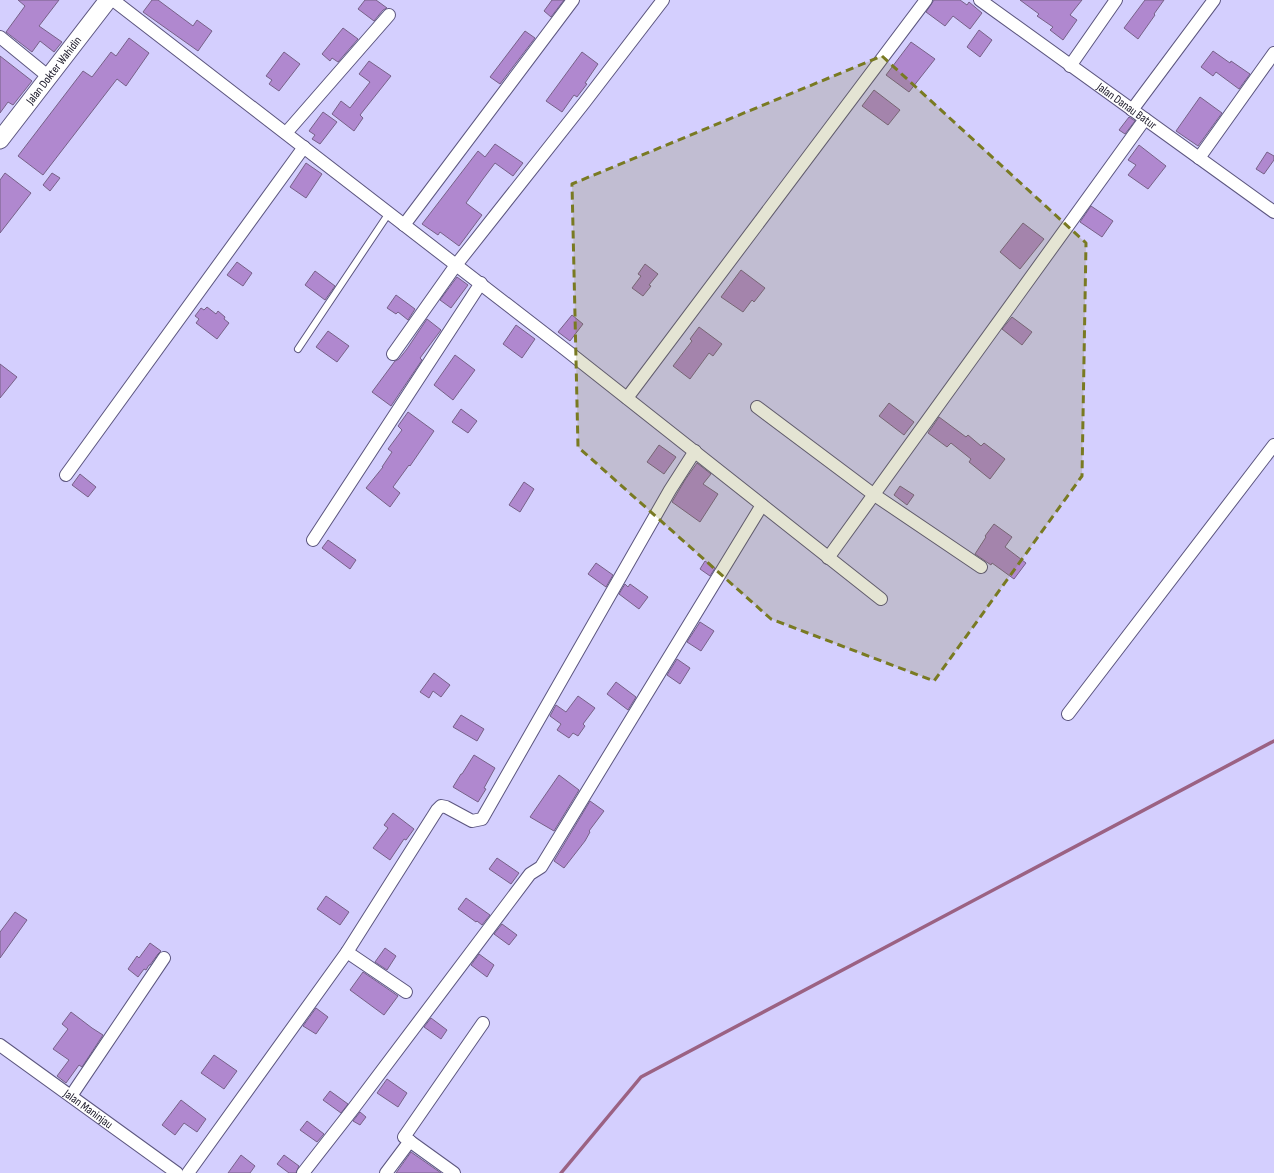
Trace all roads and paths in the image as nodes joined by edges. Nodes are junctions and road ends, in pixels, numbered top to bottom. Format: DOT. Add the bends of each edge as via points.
graph roads {
  1 [pos="573,0"];
  2 [pos="663,0"];
  3 [pos="926,0"];
  4 [pos="980,0"];
  5 [pos="1116,0"];
  6 [pos="1214,0"];
  7 [pos="106,1"];
  8 [pos="997,5"];
  9 [pos="389,15"];
  10 [pos="0,37"];
  11 [pos="1274,53"];
  12 [pos="1070,66"];
  13 [pos="49,77"];
  14 [pos="1132,110"];
  15 [pos="1145,119"];
  16 [pos="286,133"];
  17 [pos="1,137"];
  18 [pos="304,148"];
  19 [pos="1199,158"];
  20 [pos="1273,211"];
  21 [pos="389,213"];
  22 [pos="404,225"];
  23 [pos="456,265"];
  24 [pos="481,283"];
  25 [pos="298,349"];
  26 [pos="393,354"];
  27 [pos="627,398"];
  28 [pos="757,407"];
  29 [pos="1274,445"];
  30 [pos="695,451"];
  31 [pos="66,474"];
  32 [pos="873,494"];
  33 [pos="762,505"];
  34 [pos="313,540"];
  35 [pos="828,558"];
  36 [pos="981,567"];
  37 [pos="881,599"];
  38 [pos="1068,714"];
  39 [pos="347,952"];
  40 [pos="164,958"];
  41 [pos="406,992"];
  42 [pos="483,1023"];
  43 [pos="0,1045"];
  44 [pos="71,1096"];
  45 [pos="410,1141"];
  46 [pos="177,1173"];
  47 [pos="188,1173"];
  48 [pos="303,1173"];
  49 [pos="386,1173"];
  50 [pos="454,1173"];
  1 -- 22 [label="street"];
  2 -- 23 [label="street"];
  3 -- 27 [label="street"];
  4 -- 8 [label="street, Jalan Danau Batur"];
  5 -- 12 [label="street"];
  6 -- 14 [label="street"];
  7 -- 13 [label="street, Jalan Dokter Wahidin"];
  7 -- 16 [label="street"];
  8 -- 12 [label="street, Jalan Danau Batur"];
  9 -- 16 [label="street"];
  10 -- 13 [label="street"];
  11 -- 19 [label="street"];
  12 -- 14 [label="street, Jalan Danau Batur"];
  13 -- 17 [label="street, Jalan Dokter Wahidin"];
  14 -- 15 [label="street, Jalan Danau Batur"];
  15 -- 19 [label="street, Jalan Danau Batur"];
  15 -- 32 [label="street"];
  16 -- 18 [label="street"];
  18 -- 21 [label="street"];
  18 -- 31 [label="street"];
  19 -- 20 [label="street, Jalan Danau Batur"];
  21 -- 22 [label="street"];
  21 -- 25 [label="lane"];
  22 -- 23 [label="street"];
  23 -- 24 [label="street"];
  23 -- 26 [label="street"];
  24 -- 27 [label="street"];
  24 -- 34 [label="street"];
  27 -- 30 [label="street"];
  28 -- 32 [label="street"];
  29 -- 38 [label="street"];
  30 -- 33 [label="street"];
  30 -- 39 [label="street" via="670,490 482,819 472,822 441,806"];
  32 -- 35 [label="street"];
  32 -- 36 [label="street"];
  33 -- 35 [label="street"];
  33 -- 48 [label="street" via="541,867 530,874"];
  35 -- 37 [label="street"];
  39 -- 41 [label="street"];
  39 -- 47 [label="street"];
  40 -- 44 [label="street"];
  42 -- 45 [label="street" via="404,1137"];
  43 -- 44 [label="street, Jalan Maninjau"];
  44 -- 46 [label="street, Jalan Maninjau"];
  45 -- 49 [label="street"];
  45 -- 50 [label="street"];
}
